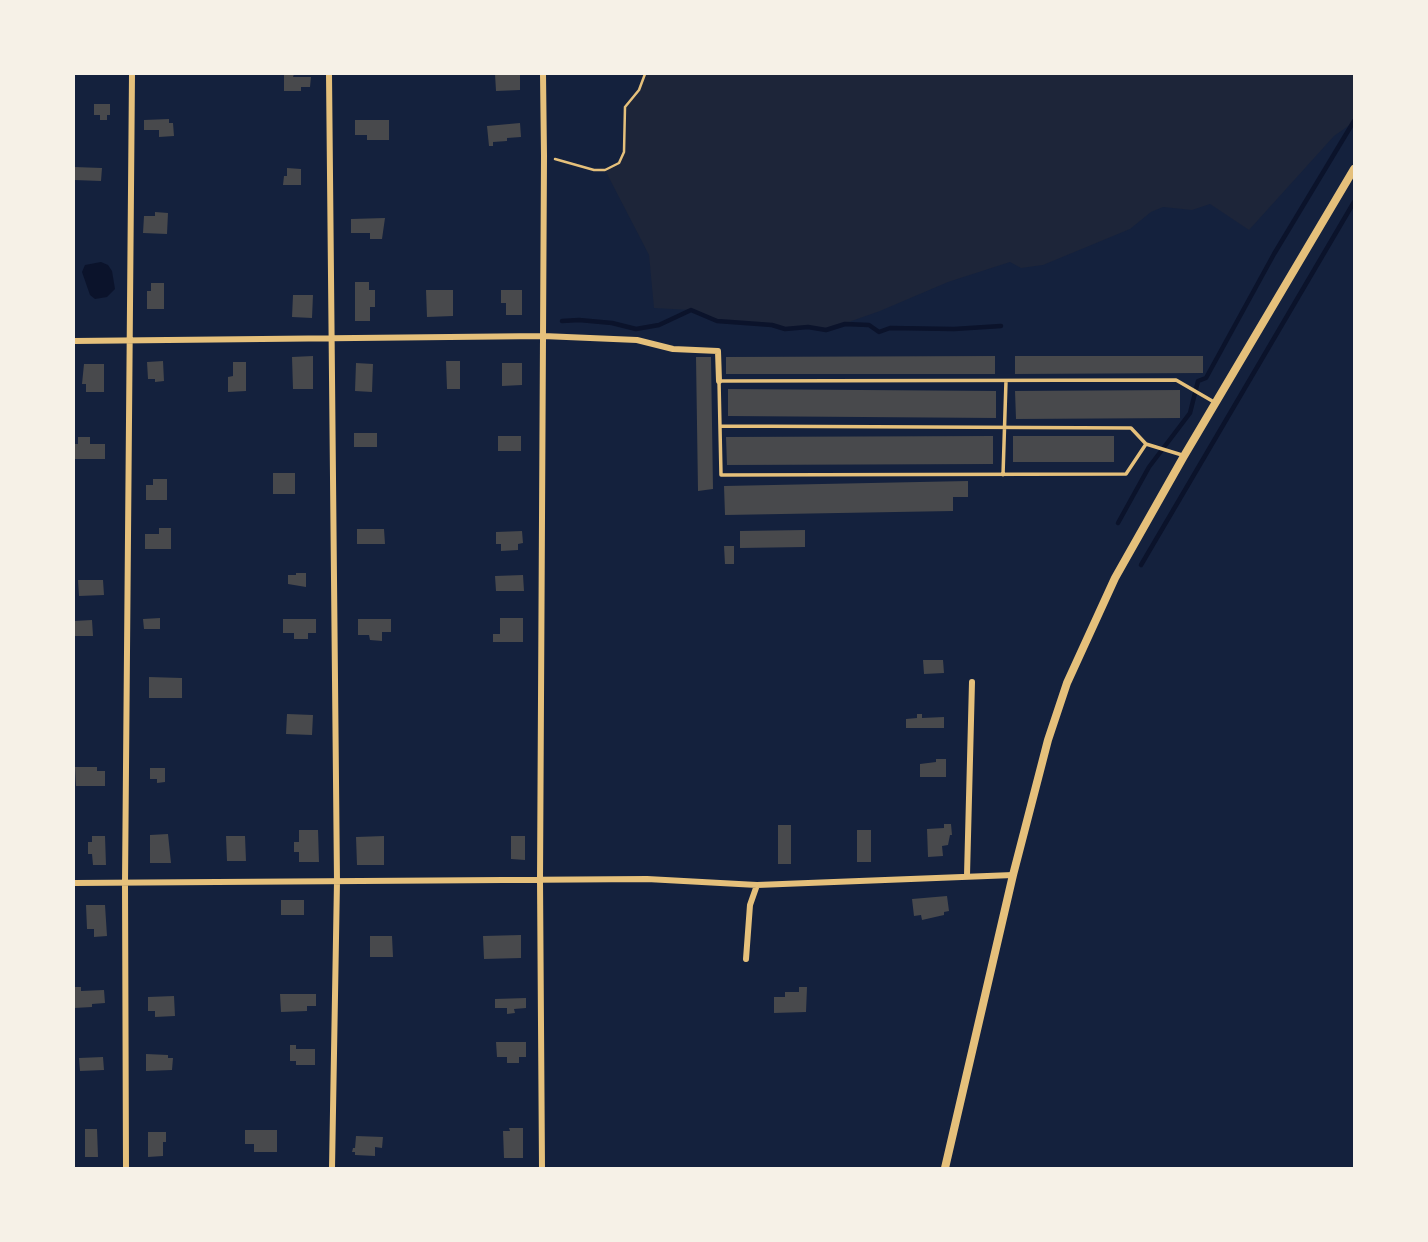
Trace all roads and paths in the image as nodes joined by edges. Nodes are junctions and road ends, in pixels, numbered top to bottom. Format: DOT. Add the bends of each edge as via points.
graph roads {
  1 [pos="131,74"];
  2 [pos="329,74"];
  3 [pos="543,74"];
  4 [pos="645,74"];
  5 [pos="544,156"];
  6 [pos="1354,169"];
  7 [pos="543,336"];
  8 [pos="332,337"];
  9 [pos="74,341"];
  10 [pos="131,341"];
  11 [pos="719,381"];
  12 [pos="1006,381"];
  13 [pos="1216,403"];
  14 [pos="720,426"];
  15 [pos="1006,427"];
  16 [pos="1146,444"];
  17 [pos="1184,456"];
  18 [pos="1003,475"];
  19 [pos="972,681"];
  20 [pos="1013,874"];
  21 [pos="967,875"];
  22 [pos="540,880"];
  23 [pos="337,881"];
  24 [pos="74,883"];
  25 [pos="125,883"];
  26 [pos="757,885"];
  27 [pos="746,959"];
  28 [pos="126,1168"];
  29 [pos="332,1168"];
  30 [pos="542,1168"];
  31 [pos="945,1168"];
  1 -- 10 [label="street"];
  2 -- 8 [label="street"];
  3 -- 5 [label="street"];
  4 -- 5 [label="path" via="625,107 620,163 594,170"];
  5 -- 7 [label="street"];
  6 -- 13 [label="street"];
  7 -- 8 [label="street"];
  7 -- 11 [label="street" via="637,340 673,349 718,351"];
  7 -- 22 [label="street"];
  8 -- 10 [label="street"];
  8 -- 23 [label="street"];
  9 -- 10 [label="street"];
  10 -- 25 [label="street"];
  11 -- 12 [label="lane"];
  11 -- 14 [label="lane"];
  12 -- 13 [label="lane" via="1176,380"];
  12 -- 15 [label="lane"];
  13 -- 17 [label="street"];
  14 -- 15 [label="lane"];
  14 -- 18 [label="lane" via="721,475"];
  15 -- 16 [label="lane" via="1131,428"];
  15 -- 18 [label="lane"];
  16 -- 17 [label="lane"];
  16 -- 18 [label="lane" via="1126,474"];
  17 -- 20 [label="street" via="1115,578 1067,683"];
  19 -- 21 [label="street"];
  20 -- 21 [label="street"];
  20 -- 31 [label="street"];
  21 -- 26 [label="street"];
  22 -- 23 [label="street"];
  22 -- 26 [label="street"];
  22 -- 30 [label="street"];
  23 -- 25 [label="street"];
  23 -- 29 [label="street"];
  24 -- 25 [label="street"];
  25 -- 28 [label="street"];
  26 -- 27 [label="street" via="750,905"];
}
